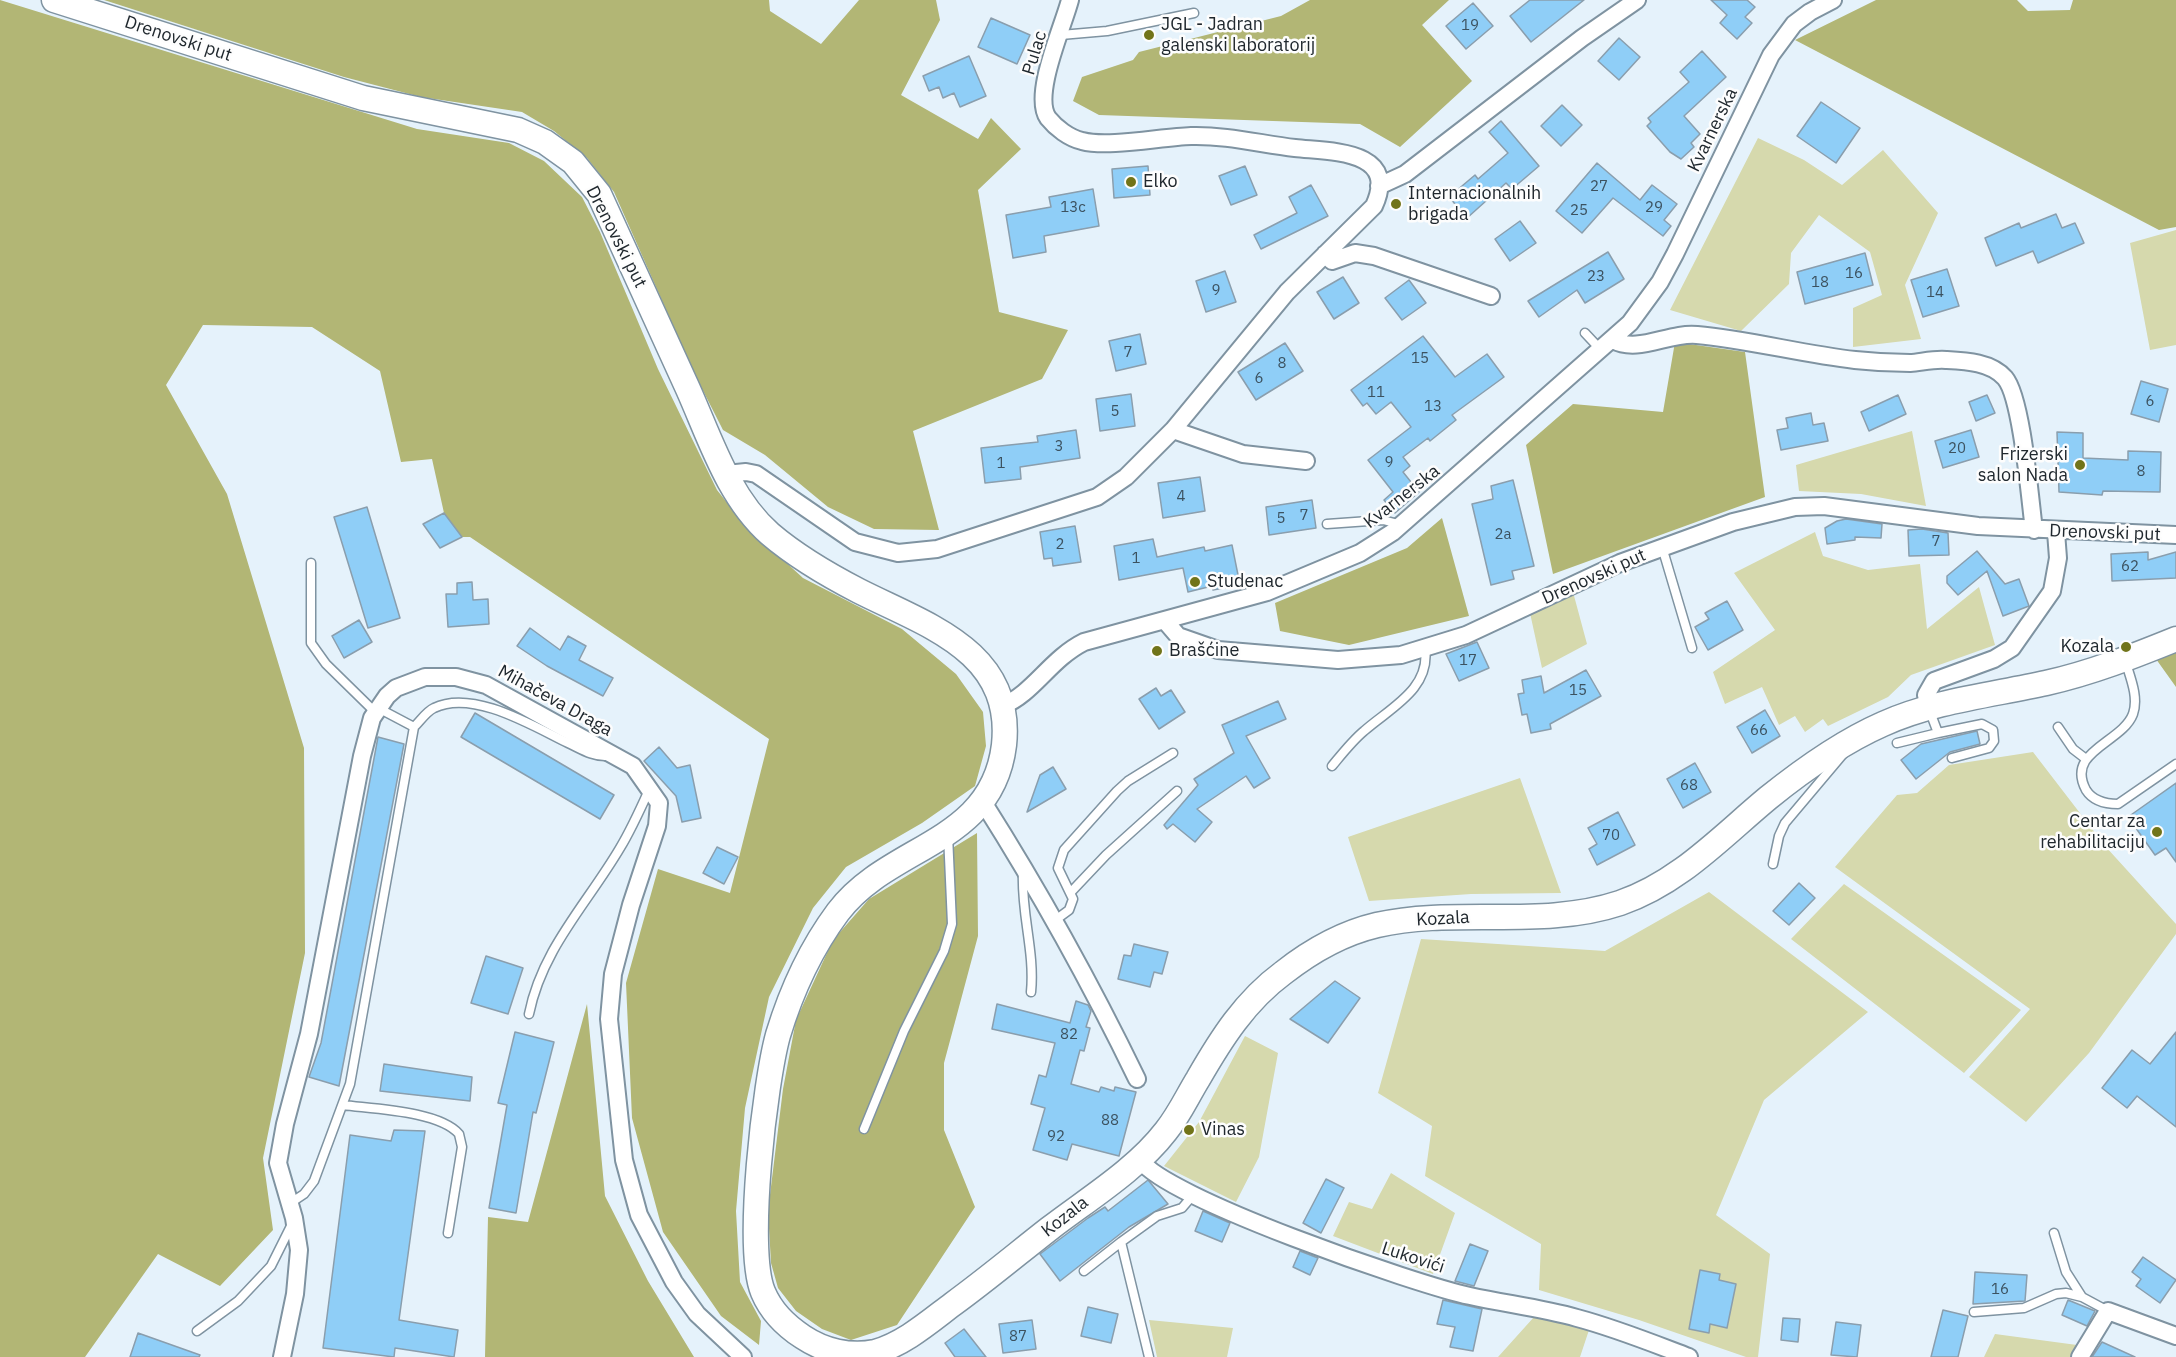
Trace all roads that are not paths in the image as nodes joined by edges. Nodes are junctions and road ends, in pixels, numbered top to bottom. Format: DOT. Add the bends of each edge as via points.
graph roads {
  1 [pos="54,0"];
  2 [pos="1070,0"];
  3 [pos="1637,0"];
  4 [pos="1833,0"];
  5 [pos="1194,14"];
  6 [pos="1061,35"];
  7 [pos="1379,186"];
  8 [pos="1324,254"];
  9 [pos="1491,296"];
  10 [pos="1585,333"];
  11 [pos="1607,345"];
  12 [pos="1173,430"];
  13 [pos="1306,461"];
  14 [pos="726,474"];
  15 [pos="1327,524"];
  16 [pos="1402,525"];
  17 [pos="2034,530"];
  18 [pos="2056,532"];
  19 [pos="2176,535"];
  20 [pos="1662,547"];
  21 [pos="311,563"];
  22 [pos="1166,622"];
  23 [pos="2176,639"];
  24 [pos="1425,648"];
  25 [pos="1692,648"];
  26 [pos="2125,659"];
  27 [pos="1002,706"];
  28 [pos="1929,708"];
  29 [pos="376,710"];
  30 [pos="414,727"];
  31 [pos="2058,727"];
  32 [pos="1938,733"];
  33 [pos="1897,743"];
  34 [pos="1845,744"];
  35 [pos="1173,753"];
  36 [pos="613,755"];
  37 [pos="1952,758"];
  38 [pos="2086,759"];
  39 [pos="2176,764"];
  40 [pos="1332,766"];
  41 [pos="651,787"];
  42 [pos="1177,791"];
  43 [pos="983,802"];
  44 [pos="948,834"];
  45 [pos="1773,864"];
  46 [pos="1024,867"];
  47 [pos="1071,892"];
  48 [pos="1054,921"];
  49 [pos="1030,992"];
  50 [pos="530,1014"];
  51 [pos="1137,1079"];
  52 [pos="343,1105"];
  53 [pos="864,1129"];
  54 [pos="1140,1158"];
  55 [pos="1193,1195"];
  56 [pos="291,1211"];
  57 [pos="448,1233"];
  58 [pos="2054,1233"];
  59 [pos="1121,1242"];
  60 [pos="1084,1271"];
  61 [pos="2082,1297"];
  62 [pos="2108,1311"];
  63 [pos="1974,1312"];
  64 [pos="196,1331"];
  65 [pos="2176,1336"];
  66 [pos="866,1355"];
  67 [pos="282,1357"];
  68 [pos="743,1357"];
  69 [pos="1149,1357"];
  70 [pos="1689,1357"];
  71 [pos="2080,1357"];
  1 -- 14 [label="main road, Drenovski put" via="363,98 518,129 545,142 573,162 599,194"];
  2 -- 6 [label="street, Pulac"];
  3 -- 7 [label="street" via="1405,174"];
  4 -- 11 [label="street, Kvarnerska" via="1794,24 1771,55 1662,278 1630,323"];
  5 -- 6 [label="lane" via="1107,32"];
  6 -- 7 [label="street, Pulac" via="1042,104 1048,118 1063,132 1082,141 1193,136 1348,152 1371,165"];
  7 -- 8 [label="street" via="1374,206"];
  8 -- 9 [label="street" via="1332,261 1355,253 1374,256"];
  8 -- 12 [label="street" via="1265,317"];
  10 -- 11 [label="lane"];
  11 -- 16 [label="street, Kvarnerska"];
  11 -- 17 [label="street, Drenovski put" via="1637,345 1697,334 1857,361 1949,360 1990,367 2004,377 2013,391"];
  12 -- 13 [label="street" via="1243,454"];
  12 -- 14 [label="street" via="1126,477 1097,497 923,551 886,552 855,542 766,480 746,472"];
  14 -- 27 [label="main road, Drenovski put" via="755,519 788,549 818,569 941,630 966,648 982,664"];
  15 -- 16 [label="lane" via="1383,520"];
  16 -- 22 [label="street, Kvarnerska" via="1360,553 1311,576"];
  17 -- 18 [label="street, Drenovski put"];
  17 -- 20 [label="street, Drenovski put" via="1824,506 1795,507 1762,512"];
  18 -- 19 [label="street, Drenovski put"];
  18 -- 28 [label="street" via="2056,577 2046,603 2004,653 1934,681 1926,695"];
  20 -- 24 [label="street, Drenovski put" via="1620,562 1466,635"];
  20 -- 25 [label="lane"];
  21 -- 29 [label="lane" via="311,643 326,664"];
  22 -- 24 [label="street, Drenovski put" via="1174,633 1189,642 1258,655 1338,660 1401,655"];
  22 -- 27 [label="street, Kvarnerska" via="1103,636 1068,650 1020,696"];
  23 -- 26 [label="main road, Kozala"];
  24 -- 40 [label="lane" via="1426,669 1417,684 1392,710 1363,731"];
  26 -- 28 [label="main road, Kozala" via="2057,681"];
  26 -- 38 [label="lane" via="2135,696 2134,711 2125,726"];
  27 -- 43 [label="main road, Kozala" via="1004,742 999,766"];
  28 -- 32 [label="lane"];
  28 -- 34 [label="main road, Kozala" via="1885,723"];
  29 -- 30 [label="lane"];
  29 -- 36 [label="street, Mihačeva Draga" via="396,688 424,676 474,680"];
  29 -- 56 [label="street, Mihačeva Draga" via="362,756 309,1034 278,1163"];
  30 -- 36 [label="lane" via="432,709 455,702 470,703 587,752"];
  30 -- 52 [label="lane" via="361,1028"];
  31 -- 38 [label="lane"];
  32 -- 33 [label="lane"];
  32 -- 37 [label="lane" via="1982,724 1993,729 1994,741 1989,748"];
  34 -- 45 [label="lane" via="1838,762 1785,823"];
  34 -- 54 [label="main road, Kozala" via="1768,798 1676,875 1631,899 1573,913 1384,923 1330,942 1276,977 1236,1018 1169,1128"];
  35 -- 47 [label="lane" via="1128,781 1064,850 1058,868"];
  36 -- 41 [label="street, Mihačeva Draga" via="633,766"];
  38 -- 39 [label="lane" via="2082,768 2085,788 2100,802 2109,804 2127,800"];
  41 -- 50 [label="lane" via="620,849 545,964 534,989"];
  41 -- 68 [label="street, Mihačeva Draga" via="660,814 613,974 609,1019 624,1160 639,1215 674,1282 697,1314"];
  42 -- 47 [label="lane"];
  43 -- 44 [label="main road, Kozala"];
  43 -- 46 [label="street"];
  44 -- 53 [label="lane" via="952,924 944,951 904,1031"];
  44 -- 66 [label="main road, Kozala" via="869,881 838,912 798,983 773,1055 755,1234 762,1289 776,1314 801,1336 827,1349"];
  46 -- 48 [label="street"];
  46 -- 49 [label="lane" via="1022,897 1032,959"];
  47 -- 48 [label="lane" via="1072,906"];
  48 -- 51 [label="street" via="1096,994"];
  52 -- 56 [label="lane" via="314,1181"];
  52 -- 57 [label="lane" via="429,1118 445,1123 459,1134 462,1147"];
  54 -- 55 [label="street, Lukovići" via="1145,1167 1162,1179"];
  54 -- 66 [label="main road, Kozala" via="925,1325 884,1350"];
  55 -- 59 [label="lane" via="1182,1208 1157,1216"];
  55 -- 70 [label="street, Lukovići" via="1281,1233 1412,1279 1469,1296 1578,1318"];
  56 -- 64 [label="lane" via="271,1266 238,1301"];
  56 -- 67 [label="street, Mihačeva Draga" via="299,1250"];
  58 -- 61 [label="lane" via="2066,1272"];
  59 -- 60 [label="lane"];
  59 -- 69 [label="lane"];
  61 -- 62 [label="lane"];
  61 -- 63 [label="lane" via="2056,1294 2024,1308"];
  62 -- 65 [label="street"];
  62 -- 71 [label="street"];
}
